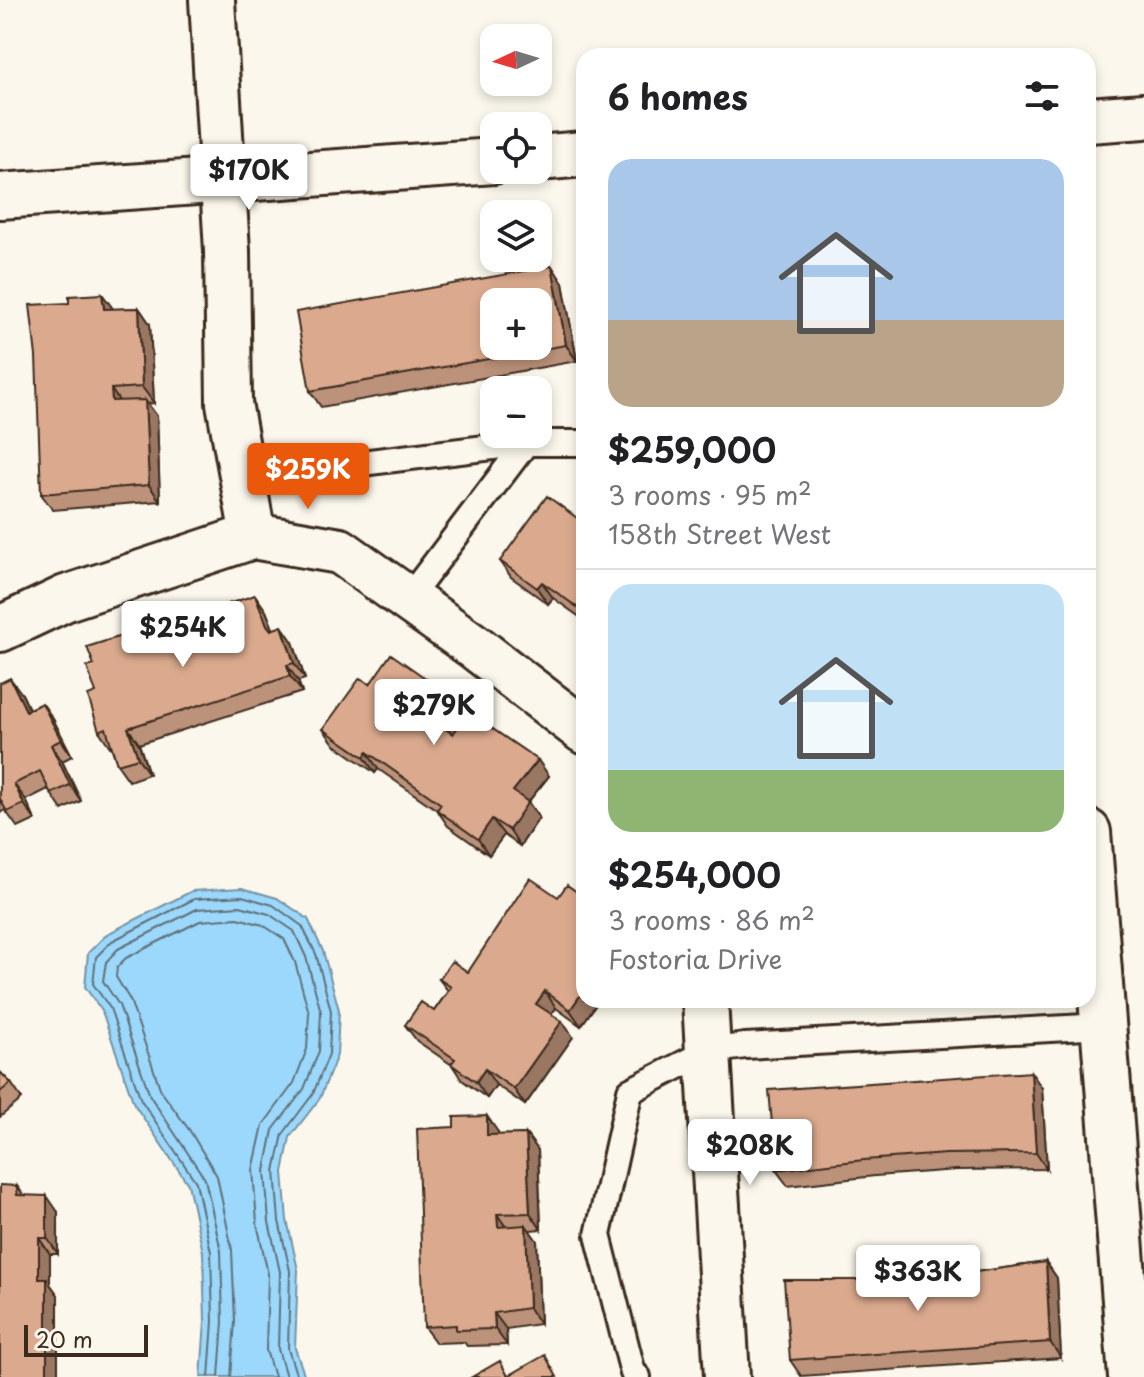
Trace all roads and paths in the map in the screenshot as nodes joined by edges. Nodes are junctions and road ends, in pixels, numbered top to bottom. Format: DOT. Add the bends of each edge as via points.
graph roads {
  1 [pos="212,0"];
  2 [pos="1144,116"];
  3 [pos="1096,119"];
  4 [pos="576,155"];
  5 [pos="552,157"];
  6 [pos="480,162"];
  7 [pos="223,179"];
  8 [pos="0,196"];
  9 [pos="552,443"];
  10 [pos="576,443"];
  11 [pos="485,448"];
  12 [pos="522,448"];
  13 [pos="353,464"];
  14 [pos="253,536"];
  15 [pos="408,599"];
  16 [pos="0,629"];
  17 [pos="576,725"];
  18 [pos="1096,935"];
  19 [pos="705,1008"];
  20 [pos="1103,1026"];
  21 [pos="708,1051"];
  22 [pos="638,1377"];
  23 [pos="727,1377"];
  24 [pos="1131,1377"];
  1 -- 7 [label="street"];
  2 -- 3 [label="street"];
  4 -- 5 [label="street"];
  6 -- 7 [label="street"];
  7 -- 8 [label="street"];
  7 -- 14 [label="street" via="229,403"];
  9 -- 10 [label="lane"];
  11 -- 13 [label="lane"];
  12 -- 15 [label="lane"];
  14 -- 15 [label="street" via="340,551"];
  14 -- 16 [label="street" via="66,598"];
  15 -- 17 [label="street"];
  18 -- 20 [label="street"];
  19 -- 21 [label="street"];
  20 -- 21 [label="lane"];
  20 -- 24 [label="street"];
  21 -- 22 [label="lane" via="630,1091 598,1235"];
  21 -- 23 [label="street"];
}
